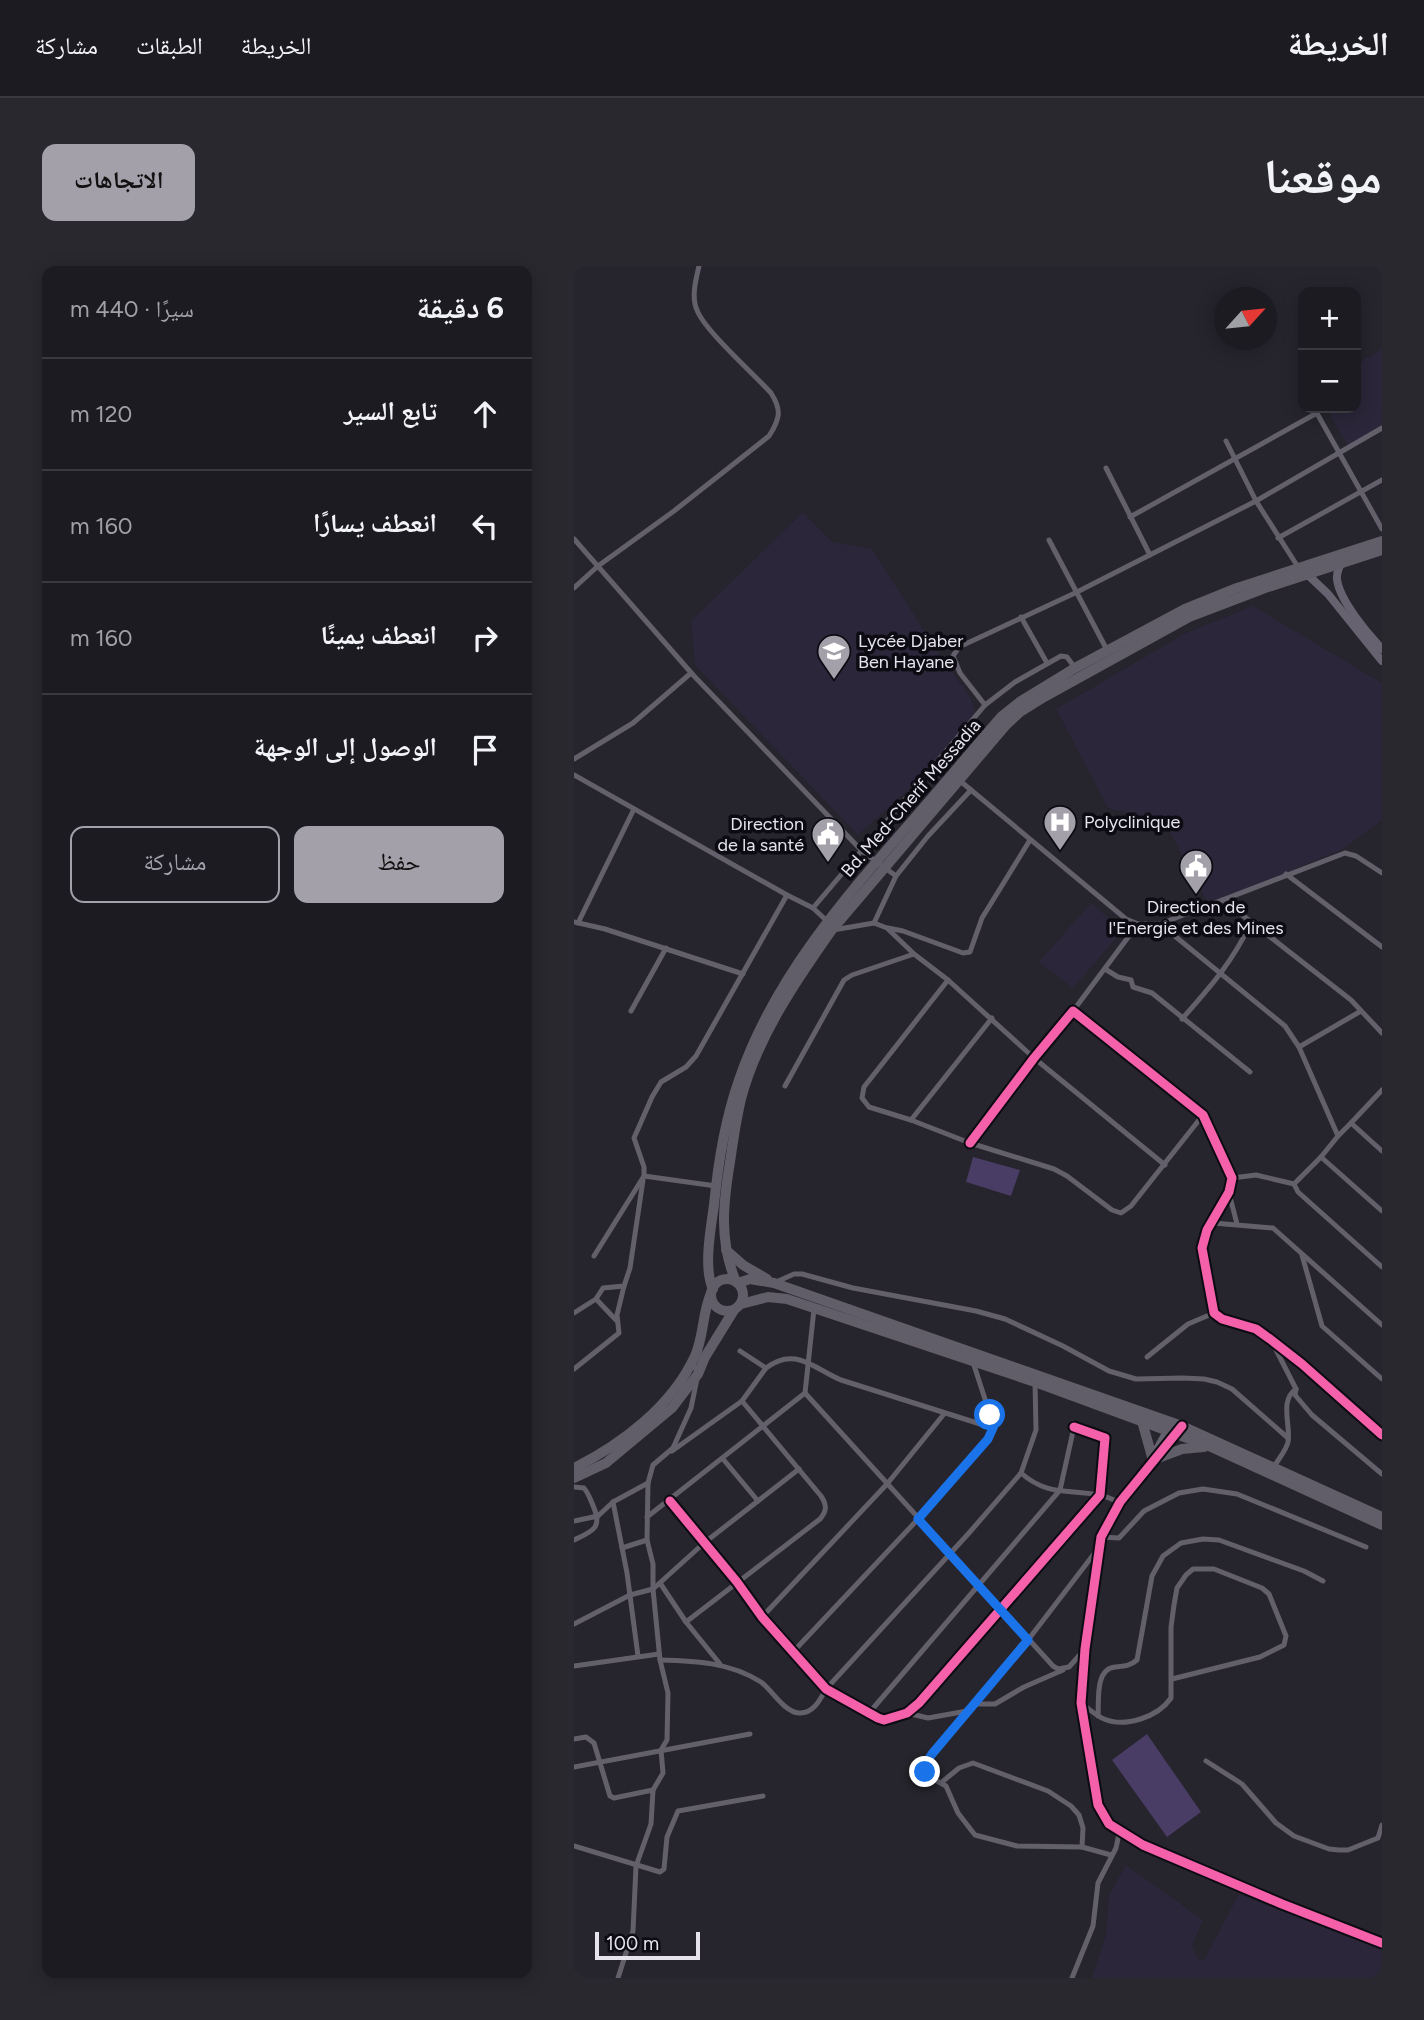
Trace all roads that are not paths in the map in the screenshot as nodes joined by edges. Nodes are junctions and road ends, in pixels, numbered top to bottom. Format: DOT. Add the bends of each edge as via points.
graph roads {
  1 [pos="698,266"];
  2 [pos="1310,413"];
  3 [pos="1317,413"];
  4 [pos="1382,428"];
  5 [pos="1226,441"];
  6 [pos="1341,453"];
  7 [pos="1235,460"];
  8 [pos="1105,468"];
  9 [pos="1382,480"];
  10 [pos="1360,491"];
  11 [pos="1256,500"];
  12 [pos="1130,517"];
  13 [pos="1382,529"];
  14 [pos="1278,538"];
  15 [pos="574,539"];
  16 [pos="1049,540"];
  17 [pos="1382,541"];
  18 [pos="1382,550"];
  19 [pos="1150,555"];
  20 [pos="1341,563"];
  21 [pos="598,566"];
  22 [pos="1303,573"];
  23 [pos="574,588"];
  24 [pos="1075,593"];
  25 [pos="1021,617"];
  26 [pos="1382,649"];
  27 [pos="1107,650"];
  28 [pos="1382,661"];
  29 [pos="1047,663"];
  30 [pos="1075,668"];
  31 [pos="691,673"];
  32 [pos="985,705"];
  33 [pos="574,759"];
  34 [pos="574,775"];
  35 [pos="959,780"];
  36 [pos="971,790"];
  37 [pos="634,809"];
  38 [pos="1030,840"];
  39 [pos="862,851"];
  40 [pos="880,866"];
  41 [pos="1286,874"];
  42 [pos="1382,874"];
  43 [pos="895,876"];
  44 [pos="787,895"];
  45 [pos="1223,901"];
  46 [pos="813,908"];
  47 [pos="576,923"];
  48 [pos="874,923"];
  49 [pos="1251,923"];
  50 [pos="1139,924"];
  51 [pos="1160,924"];
  52 [pos="829,926"];
  53 [pos="887,928"];
  54 [pos="1382,947"];
  55 [pos="666,948"];
  56 [pos="914,954"];
  57 [pos="1105,969"];
  58 [pos="743,974"];
  59 [pos="1222,974"];
  60 [pos="948,980"];
  61 [pos="1073,1011"];
  62 [pos="1361,1011"];
  63 [pos="631,1012"];
  64 [pos="992,1018"];
  65 [pos="1182,1019"];
  66 [pos="1382,1033"];
  67 [pos="1299,1047"];
  68 [pos="1034,1058"];
  69 [pos="1250,1072"];
  70 [pos="785,1086"];
  71 [pos="1381,1093"];
  72 [pos="1203,1115"];
  73 [pos="911,1120"];
  74 [pos="1351,1123"];
  75 [pos="1339,1136"];
  76 [pos="970,1143"];
  77 [pos="1382,1151"];
  78 [pos="1321,1157"];
  79 [pos="1165,1165"];
  80 [pos="643,1177"];
  81 [pos="1232,1178"];
  82 [pos="1294,1184"];
  83 [pos="716,1186"];
  84 [pos="1229,1192"];
  85 [pos="1382,1211"];
  86 [pos="1213,1223"];
  87 [pos="1237,1224"];
  88 [pos="726,1251"];
  89 [pos="1302,1255"];
  90 [pos="594,1256"];
  91 [pos="1382,1267"];
  92 [pos="737,1282"];
  93 [pos="774,1283"];
  94 [pos="624,1286"];
  95 [pos="712,1291"];
  96 [pos="596,1299"];
  97 [pos="737,1307"];
  98 [pos="815,1307"];
  99 [pos="574,1313"];
  100 [pos="1214,1313"];
  101 [pos="617,1321"];
  102 [pos="1382,1325"];
  103 [pos="1270,1339"];
  104 [pos="740,1351"];
  105 [pos="1147,1357"];
  106 [pos="973,1360"];
  107 [pos="692,1362"];
  108 [pos="808,1362"];
  109 [pos="766,1368"];
  110 [pos="574,1369"];
  111 [pos="698,1374"];
  112 [pos="1382,1379"];
  113 [pos="1035,1382"];
  114 [pos="1296,1389"];
  115 [pos="806,1392"];
  116 [pos="742,1401"];
  117 [pos="944,1414"];
  118 [pos="1142,1421"];
  119 [pos="764,1426"];
  120 [pos="993,1428"];
  121 [pos="1175,1429"];
  122 [pos="1382,1435"];
  123 [pos="1288,1438"];
  124 [pos="1209,1446"];
  125 [pos="723,1459"];
  126 [pos="1153,1460"];
  127 [pos="653,1465"];
  128 [pos="1274,1467"];
  129 [pos="574,1468"];
  130 [pos="799,1469"];
  131 [pos="1021,1474"];
  132 [pos="1382,1474"];
  133 [pos="574,1478"];
  134 [pos="648,1483"];
  135 [pos="887,1484"];
  136 [pos="574,1488"];
  137 [pos="1060,1490"];
  138 [pos="1100,1495"];
  139 [pos="670,1501"];
  140 [pos="758,1501"];
  141 [pos="613,1502"];
  142 [pos="1120,1502"];
  143 [pos="598,1516"];
  144 [pos="647,1517"];
  145 [pos="1382,1517"];
  146 [pos="918,1519"];
  147 [pos="574,1521"];
  148 [pos="1382,1525"];
  149 [pos="1101,1537"];
  150 [pos="574,1540"];
  151 [pos="647,1540"];
  152 [pos="704,1543"];
  153 [pos="1366,1547"];
  154 [pos="622,1548"];
  155 [pos="1099,1548"];
  156 [pos="949,1553"];
  157 [pos="1323,1581"];
  158 [pos="737,1582"];
  159 [pos="660,1583"];
  160 [pos="978,1584"];
  161 [pos="653,1589"];
  162 [pos="630,1595"];
  163 [pos="999,1608"];
  164 [pos="762,1617"];
  165 [pos="687,1622"];
  166 [pos="574,1624"];
  167 [pos="1028,1640"];
  168 [pos="1085,1649"];
  169 [pos="792,1653"];
  170 [pos="638,1656"];
  171 [pos="659,1657"];
  172 [pos="720,1664"];
  173 [pos="574,1666"];
  174 [pos="1069,1667"];
  175 [pos="1172,1679"];
  176 [pos="826,1689"];
  177 [pos="1081,1703"];
  178 [pos="974,1704"];
  179 [pos="967,1711"];
  180 [pos="869,1713"];
  181 [pos="907,1713"];
  182 [pos="1098,1716"];
  183 [pos="750,1734"];
  184 [pos="574,1739"];
  185 [pos="661,1750"];
  186 [pos="1206,1761"];
  187 [pos="601,1762"];
  188 [pos="574,1767"];
  189 [pos="942,1783"];
  190 [pos="653,1790"];
  191 [pos="763,1796"];
  192 [pos="1382,1825"];
  193 [pos="1120,1829"];
  194 [pos="1380,1838"];
  195 [pos="574,1846"];
  196 [pos="1082,1847"];
  197 [pos="1111,1855"];
  198 [pos="636,1866"];
  199 [pos="1382,1943"];
  200 [pos="618,1978"];
  201 [pos="1072,1978"];
  1 -- 21 [label="street" via="696,310 771,393 778,404 778,422 769,436"];
  2 -- 7 [label="street"];
  3 -- 6 [label="street"];
  4 -- 6 [label="street"];
  5 -- 7 [label="street"];
  6 -- 10 [label="street"];
  6 -- 11 [label="street"];
  7 -- 11 [label="street"];
  7 -- 12 [label="street"];
  8 -- 12 [label="street"];
  9 -- 10 [label="street"];
  10 -- 13 [label="street"];
  10 -- 14 [label="street"];
  11 -- 14 [label="street"];
  11 -- 19 [label="street"];
  12 -- 19 [label="street"];
  14 -- 22 [label="street"];
  15 -- 21 [label="street"];
  16 -- 24 [label="street"];
  17 -- 22 [label="highway, Bd. Med-Cherif Messadia"];
  18 -- 20 [label="highway, Bd. Med-Cherif Messadia"];
  19 -- 24 [label="street"];
  20 -- 22 [label="highway, Bd. Med-Cherif Messadia"];
  20 -- 26 [label="street" via="1337,580 1342,593"];
  21 -- 23 [label="street"];
  21 -- 31 [label="street"];
  22 -- 27 [label="highway, Bd. Med-Cherif Messadia" via="1213,597"];
  22 -- 28 [label="street" via="1328,594"];
  22 -- 35 [label="highway, Bd. Med-Cherif Messadia" via="1189,617 1044,696 1006,724"];
  24 -- 25 [label="street"];
  24 -- 27 [label="street"];
  25 -- 29 [label="street"];
  25 -- 32 [label="street" via="958,647 953,656"];
  27 -- 30 [label="highway, Bd. Med-Cherif Messadia"];
  29 -- 30 [label="street" via="1063,655"];
  29 -- 32 [label="street"];
  30 -- 40 [label="highway, Bd. Med-Cherif Messadia" via="1001,717"];
  31 -- 33 [label="street" via="633,723"];
  31 -- 39 [label="street"];
  32 -- 39 [label="street"];
  34 -- 37 [label="street"];
  35 -- 36 [label="street"];
  35 -- 40 [label="highway, Bd. Med-Cherif Messadia"];
  36 -- 38 [label="street"];
  36 -- 43 [label="street"];
  37 -- 44 [label="street"];
  37 -- 47 [label="street"];
  38 -- 50 [label="street" via="1126,919"];
  38 -- 53 [label="street" via="982,918 970,952"];
  39 -- 40 [label="street"];
  39 -- 46 [label="street"];
  40 -- 43 [label="street"];
  40 -- 52 [label="highway, Bd. Med-Cherif Messadia"];
  41 -- 42 [label="street" via="1345,853"];
  41 -- 45 [label="street"];
  41 -- 54 [label="street"];
  43 -- 48 [label="street"];
  44 -- 46 [label="street"];
  44 -- 58 [label="street"];
  45 -- 49 [label="street"];
  45 -- 51 [label="street"];
  46 -- 52 [label="street"];
  47 -- 55 [label="street"];
  48 -- 52 [label="street"];
  48 -- 53 [label="street"];
  49 -- 59 [label="street"];
  49 -- 62 [label="street"];
  50 -- 51 [label="street"];
  50 -- 57 [label="street"];
  51 -- 59 [label="street"];
  52 -- 83 [label="highway, Bd. Med-Cherif Messadia" via="774,1004 739,1079"];
  52 -- 88 [label="highway, Bd. Med-Cherif Messadia" via="757,1056 742,1097 722,1217"];
  53 -- 56 [label="street"];
  55 -- 58 [label="street"];
  55 -- 63 [label="street"];
  56 -- 60 [label="street"];
  56 -- 70 [label="street" via="844,980"];
  57 -- 61 [label="street"];
  57 -- 65 [label="street" via="1132,980 1133,987 1152,993"];
  58 -- 80 [label="street" via="695,1056 661,1082 652,1097 634,1138 645,1167"];
  59 -- 65 [label="street"];
  59 -- 67 [label="street" via="1285,1026"];
  60 -- 64 [label="street"];
  60 -- 73 [label="street" via="862,1093 869,1107"];
  61 -- 68 [label="street"];
  61 -- 72 [label="street"];
  62 -- 66 [label="street"];
  62 -- 67 [label="street"];
  64 -- 68 [label="street"];
  64 -- 73 [label="street"];
  65 -- 69 [label="street"];
  67 -- 75 [label="street"];
  68 -- 76 [label="street"];
  68 -- 79 [label="street"];
  71 -- 74 [label="street"];
  72 -- 79 [label="street"];
  72 -- 81 [label="street"];
  73 -- 76 [label="street"];
  74 -- 75 [label="street"];
  74 -- 77 [label="street"];
  75 -- 78 [label="street"];
  76 -- 79 [label="street" via="1054,1169 1121,1213"];
  78 -- 82 [label="street"];
  78 -- 85 [label="street"];
  80 -- 83 [label="street"];
  80 -- 90 [label="street"];
  80 -- 94 [label="street"];
  81 -- 82 [label="street" via="1256,1175"];
  81 -- 84 [label="street"];
  82 -- 91 [label="street"];
  83 -- 95 [label="highway, Bd. Med-Cherif Messadia" via="709,1250"];
  84 -- 86 [label="street"];
  84 -- 87 [label="street"];
  86 -- 87 [label="street"];
  86 -- 100 [label="street" via="1202,1248"];
  87 -- 89 [label="street" via="1273,1228"];
  88 -- 92 [label="highway, Bd. Med-Cherif Messadia"];
  88 -- 93 [label="highway"];
  89 -- 102 [label="street"];
  89 -- 112 [label="street" via="1322,1326"];
  92 -- 93 [label="highway"];
  92 -- 95 [label="highway" via="723,1280"];
  92 -- 97 [label="highway" via="743,1293"];
  93 -- 121 [label="highway"];
  93 -- 123 [label="street" via="802,1274 976,1311 1027,1328 1126,1377 1217,1382 1232,1389"];
  94 -- 96 [label="street" via="603,1288"];
  94 -- 101 [label="street"];
  95 -- 97 [label="highway" via="719,1309"];
  95 -- 107 [label="highway"];
  96 -- 99 [label="street"];
  96 -- 101 [label="street"];
  97 -- 98 [label="highway" via="777,1297"];
  97 -- 111 [label="highway"];
  98 -- 106 [label="highway"];
  98 -- 108 [label="street"];
  100 -- 103 [label="street"];
  100 -- 105 [label="street" via="1188,1324"];
  101 -- 110 [label="street" via="619,1333"];
  103 -- 114 [label="street"];
  103 -- 122 [label="street"];
  104 -- 109 [label="street"];
  106 -- 113 [label="highway"];
  106 -- 120 [label="street"];
  107 -- 111 [label="street"];
  107 -- 129 [label="highway" via="662,1405 613,1445"];
  108 -- 109 [label="street" via="783,1358"];
  108 -- 115 [label="street"];
  108 -- 117 [label="street" via="841,1380"];
  109 -- 116 [label="street"];
  111 -- 127 [label="street" via="691,1408 673,1448"];
  111 -- 133 [label="highway" via="672,1408 647,1430 606,1463"];
  113 -- 118 [label="highway"];
  113 -- 131 [label="street" via="1036,1430"];
  114 -- 123 [label="street" via="1287,1401"];
  114 -- 132 [label="street" via="1295,1395 1312,1415"];
  115 -- 119 [label="street"];
  115 -- 135 [label="street"];
  116 -- 119 [label="street"];
  116 -- 127 [label="street"];
  117 -- 120 [label="street"];
  117 -- 135 [label="street"];
  118 -- 121 [label="highway"];
  118 -- 126 [label="highway"];
  119 -- 125 [label="street"];
  119 -- 130 [label="street"];
  120 -- 146 [label="street"];
  121 -- 124 [label="highway"];
  121 -- 126 [label="street"];
  121 -- 128 [label="highway"];
  123 -- 128 [label="street"];
  124 -- 126 [label="highway"];
  124 -- 148 [label="highway"];
  125 -- 139 [label="street"];
  125 -- 140 [label="street"];
  126 -- 142 [label="street"];
  127 -- 134 [label="street"];
  128 -- 145 [label="highway"];
  130 -- 140 [label="street"];
  130 -- 158 [label="street" via="825,1502 825,1512"];
  131 -- 137 [label="street" via="1040,1487"];
  131 -- 156 [label="street"];
  134 -- 141 [label="street"];
  134 -- 144 [label="street"];
  135 -- 146 [label="street"];
  135 -- 164 [label="street"];
  136 -- 143 [label="street" via="584,1488"];
  137 -- 138 [label="street"];
  137 -- 138 [label="street" via="1074,1425 1105,1438"];
  137 -- 160 [label="street"];
  138 -- 142 [label="street"];
  138 -- 163 [label="street"];
  139 -- 144 [label="street"];
  139 -- 152 [label="street"];
  140 -- 152 [label="street"];
  141 -- 143 [label="street"];
  141 -- 154 [label="street"];
  142 -- 149 [label="street"];
  143 -- 147 [label="street"];
  143 -- 150 [label="street" via="592,1532"];
  144 -- 151 [label="street"];
  146 -- 156 [label="street"];
  146 -- 169 [label="street"];
  149 -- 153 [label="street" via="1119,1538 1144,1511 1179,1493 1203,1489 1237,1494"];
  149 -- 155 [label="street"];
  151 -- 154 [label="street"];
  151 -- 161 [label="street"];
  152 -- 158 [label="street"];
  152 -- 159 [label="street"];
  154 -- 162 [label="street"];
  155 -- 167 [label="street"];
  155 -- 168 [label="street"];
  156 -- 160 [label="street"];
  156 -- 176 [label="street"];
  157 -- 182 [label="street" via="1219,1540 1188,1541 1173,1547 1159,1560 1152,1576 1137,1660 1109,1667 1101,1677"];
  158 -- 164 [label="street"];
  158 -- 165 [label="street"];
  159 -- 161 [label="street"];
  159 -- 165 [label="street"];
  160 -- 163 [label="street"];
  160 -- 180 [label="street"];
  161 -- 162 [label="street"];
  161 -- 171 [label="street"];
  162 -- 166 [label="street"];
  162 -- 170 [label="street"];
  163 -- 167 [label="street"];
  163 -- 181 [label="street" via="943,1678"];
  164 -- 169 [label="street"];
  165 -- 172 [label="street"];
  167 -- 174 [label="street" via="1053,1666"];
  167 -- 178 [label="street"];
  168 -- 174 [label="street"];
  168 -- 177 [label="street"];
  169 -- 176 [label="street"];
  170 -- 171 [label="street"];
  170 -- 173 [label="street"];
  171 -- 172 [label="street"];
  171 -- 185 [label="street" via="668,1693 667,1740"];
  172 -- 176 [label="street" via="763,1684 797,1713 812,1709"];
  174 -- 178 [label="street" via="995,1704"];
  175 -- 175 [label="street" via="1259,1657 1284,1645 1286,1636 1269,1594 1214,1569 1193,1569 1186,1575 1177,1588 1171,1627"];
  175 -- 182 [label="street" via="1171,1698 1156,1711 1122,1723"];
  176 -- 180 [label="street"];
  177 -- 182 [label="street"];
  177 -- 193 [label="street" via="1098,1805 1109,1824"];
  178 -- 179 [label="street"];
  179 -- 181 [label="street" via="928,1718"];
  179 -- 189 [label="street" via="924,1766 926,1775"];
  180 -- 181 [label="street" via="884,1720"];
  183 -- 185 [label="street"];
  184 -- 187 [label="street" via="590,1739"];
  185 -- 187 [label="street"];
  185 -- 190 [label="street" via="663,1773"];
  186 -- 194 [label="street" via="1242,1784 1276,1823 1294,1836 1339,1850"];
  187 -- 188 [label="street"];
  187 -- 190 [label="street" via="610,1796"];
  189 -- 196 [label="street" via="975,1835 1017,1846"];
  189 -- 196 [label="street" via="959,1768 974,1763 1048,1791 1079,1815"];
  190 -- 198 [label="street" via="651,1824"];
  191 -- 198 [label="street" via="681,1809 674,1814 667,1836 664,1869"];
  192 -- 194 [label="street"];
  193 -- 197 [label="street"];
  193 -- 199 [label="street" via="1143,1845"];
  195 -- 198 [label="street"];
  196 -- 197 [label="street"];
  197 -- 201 [label="street" via="1098,1883 1093,1926"];
  198 -- 200 [label="street" via="634,1931"];
}
